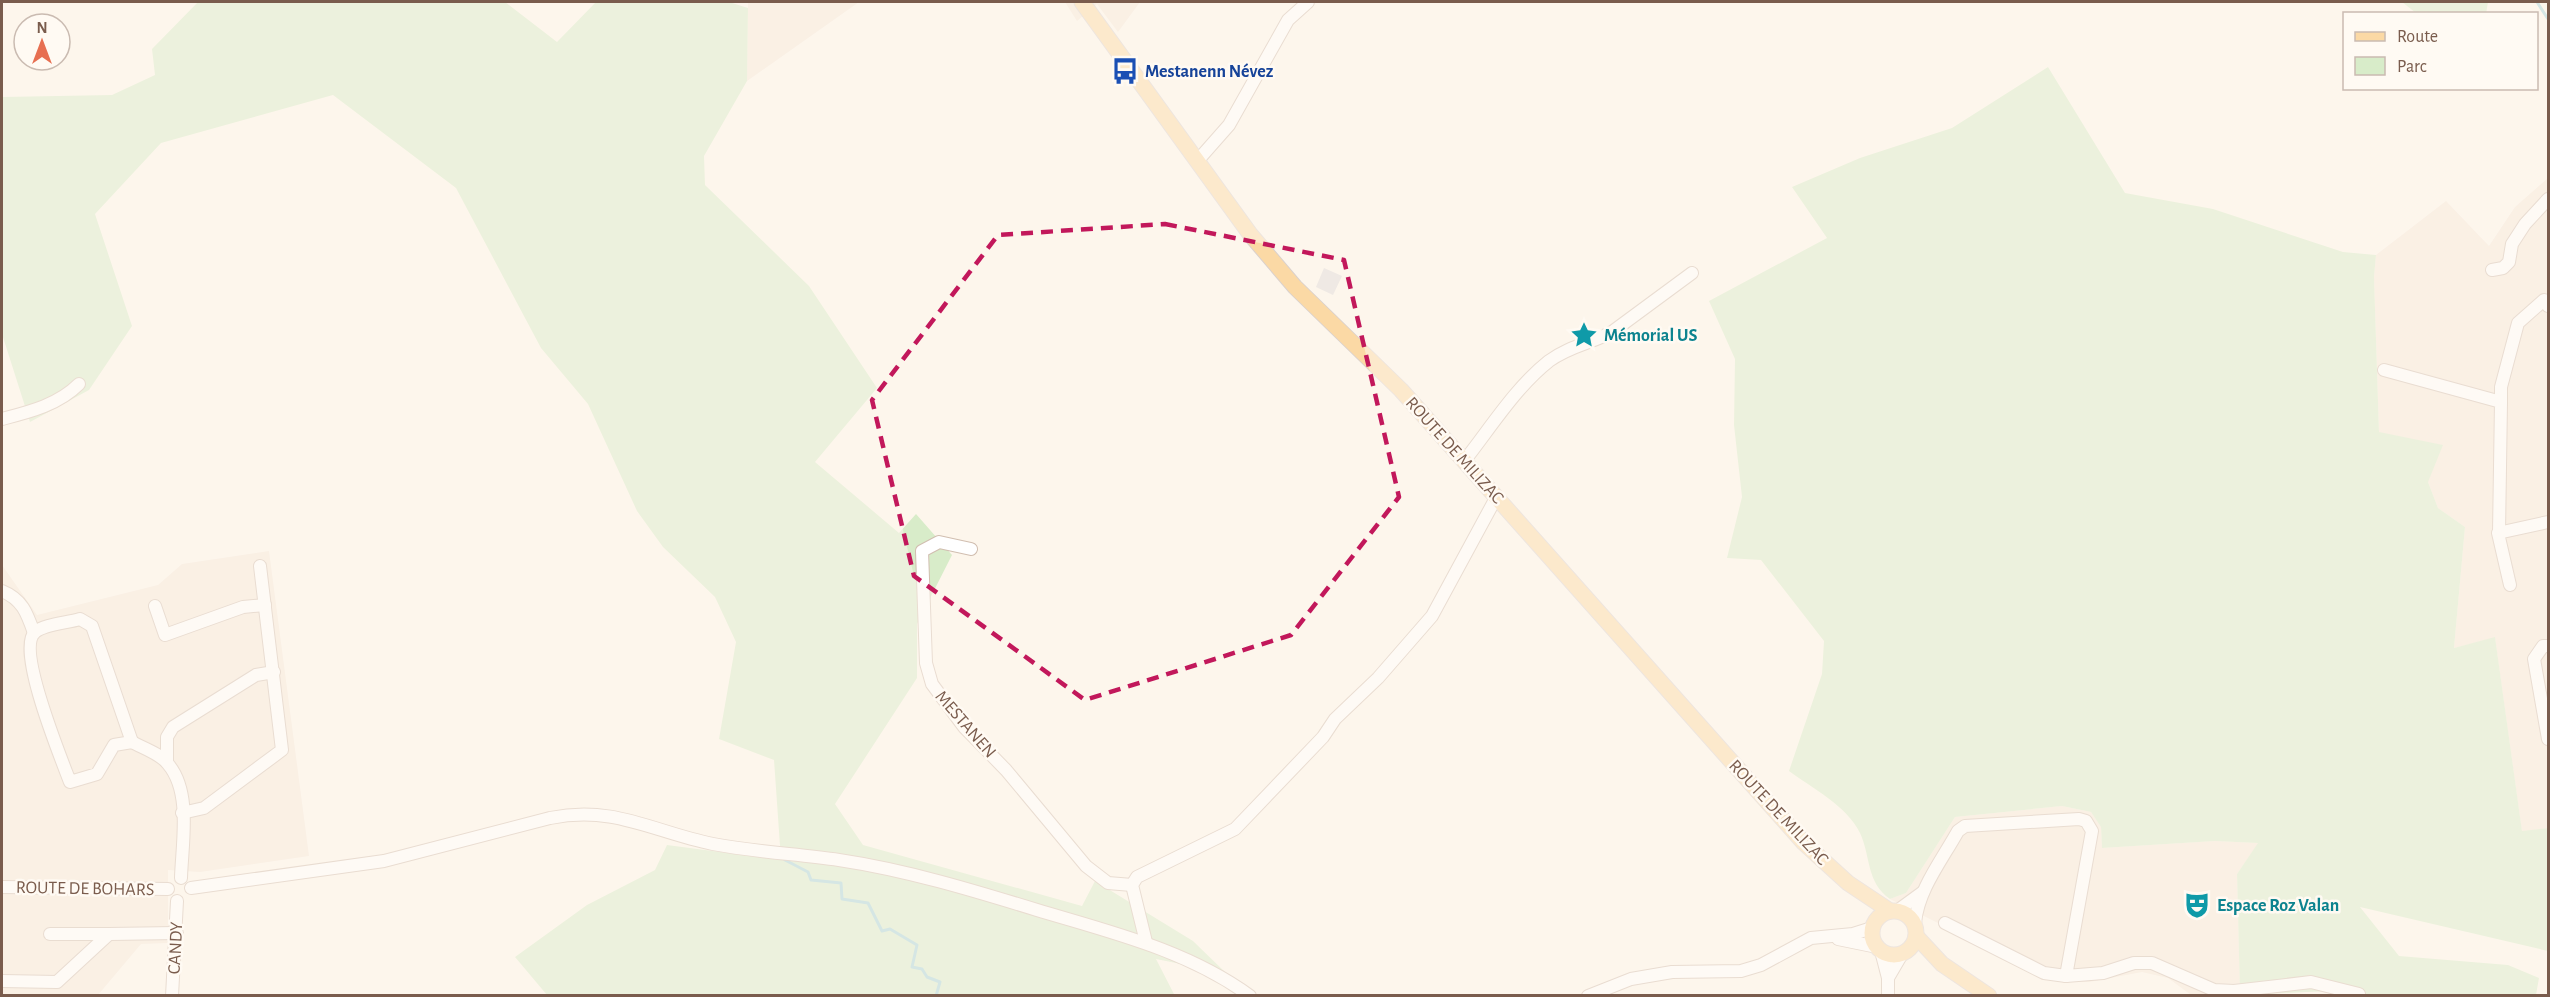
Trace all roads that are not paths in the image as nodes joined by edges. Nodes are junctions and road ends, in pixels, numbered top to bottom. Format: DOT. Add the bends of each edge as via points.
graph roads {
  1 [pos="1082,2"];
  2 [pos="1308,2"];
  3 [pos="1198,159"];
  4 [pos="2548,198"];
  5 [pos="2492,270"];
  6 [pos="1692,273"];
  7 [pos="2546,303"];
  8 [pos="2384,370"];
  9 [pos="79,384"];
  10 [pos="2501,402"];
  11 [pos="2,419"];
  12 [pos="1465,460"];
  13 [pos="1497,496"];
  14 [pos="2548,522"];
  15 [pos="2499,533"];
  16 [pos="971,549"];
  17 [pos="260,566"];
  18 [pos="2510,585"];
  19 [pos="2,591"];
  20 [pos="265,605"];
  21 [pos="155,606"];
  22 [pos="34,633"];
  23 [pos="2548,645"];
  24 [pos="274,672"];
  25 [pos="2548,739"];
  26 [pos="132,742"];
  27 [pos="167,762"];
  28 [pos="182,813"];
  29 [pos="181,878"];
  30 [pos="1848,883"];
  31 [pos="1132,885"];
  32 [pos="2,888"];
  33 [pos="191,888"];
  34 [pos="168,889"];
  35 [pos="1924,891"];
  36 [pos="177,901"];
  37 [pos="1894,911"];
  38 [pos="1945,923"];
  39 [pos="1873,926"];
  40 [pos="1916,930"];
  41 [pos="177,933"];
  42 [pos="50,934"];
  43 [pos="110,934"];
  44 [pos="1825,937"];
  45 [pos="1146,942"];
  46 [pos="1879,949"];
  47 [pos="1905,952"];
  48 [pos="1942,964"];
  49 [pos="2066,976"];
  50 [pos="1888,978"];
  51 [pos="2,981"];
  52 [pos="2359,994"];
  53 [pos="172,996"];
  54 [pos="1250,996"];
  55 [pos="1588,996"];
  56 [pos="1888,996"];
  57 [pos="1989,996"];
  1 -- 3 [label="main road, ROUTE DE MILIZAC"];
  2 -- 3 [label="street" via="1288,20 1229,125"];
  3 -- 12 [label="main road, ROUTE DE MILIZAC" via="1250,234 1295,287 1393,382"];
  4 -- 5 [label="street" via="2518,234 2509,262"];
  6 -- 12 [label="street" via="1612,332 1550,360"];
  7 -- 10 [label="street" via="2518,323 2501,387"];
  8 -- 10 [label="street"];
  9 -- 11 [label="street" via="39,409"];
  10 -- 15 [label="street"];
  12 -- 13 [label="main road, ROUTE DE MILIZAC"];
  13 -- 30 [label="main road, ROUTE DE MILIZAC" via="1761,796"];
  13 -- 31 [label="street" via="1432,616 1378,678 1335,719 1323,737 1235,829 1137,877"];
  14 -- 15 [label="street"];
  15 -- 18 [label="street"];
  16 -- 31 [label="street, MESTANEN" via="939,542 922,551 926,663 932,684 964,727 1006,770 1086,866 1108,883"];
  17 -- 20 [label="street"];
  19 -- 22 [label="street" via="15,596"];
  20 -- 21 [label="street" via="243,607 165,635"];
  20 -- 24 [label="street"];
  22 -- 26 [label="street" via="80,619 92,626"];
  22 -- 26 [label="street" via="29,647 32,670 70,782 97,774 114,745"];
  23 -- 25 [label="street" via="2534,659"];
  24 -- 27 [label="street" via="256,675 173,727 166,737"];
  24 -- 28 [label="street" via="282,750 204,808"];
  26 -- 27 [label="street"];
  27 -- 28 [label="street" via="178,779"];
  28 -- 29 [label="street"];
  29 -- 33 [label="street"];
  29 -- 34 [label="street" via="172,881"];
  30 -- 37 [label="main road, ROUTE DE MILIZAC"];
  30 -- 39 [label="main road, ROUTE DE MILIZAC"];
  31 -- 45 [label="street"];
  32 -- 34 [label="street, ROUTE DE BOHARS"];
  33 -- 36 [label="street" via="187,898"];
  33 -- 45 [label="street" via="384,861 550,818 596,813 711,844 841,860 944,882"];
  34 -- 36 [label="street" via="170,897"];
  35 -- 37 [label="street"];
  35 -- 40 [label="street" via="1916,910"];
  35 -- 49 [label="street" via="1958,831 1965,826 2086,821 2092,831"];
  36 -- 41 [label="street, CANDY"];
  37 -- 39 [label="main road" via="1878,915"];
  37 -- 40 [label="main road" via="1908,915"];
  38 -- 49 [label="street" via="2044,973"];
  39 -- 44 [label="street" via="1853,934"];
  39 -- 46 [label="main road"];
  40 -- 47 [label="main road"];
  40 -- 48 [label="main road"];
  41 -- 43 [label="street"];
  41 -- 53 [label="street, CANDY"];
  42 -- 43 [label="street"];
  43 -- 51 [label="street" via="57,981"];
  44 -- 46 [label="street"];
  44 -- 55 [label="street" via="1805,941 1761,965 1741,971 1672,972 1631,979"];
  45 -- 54 [label="street" via="1223,976"];
  46 -- 47 [label="main road" via="1889,954"];
  46 -- 50 [label="street"];
  47 -- 48 [label="main road"];
  47 -- 50 [label="street"];
  48 -- 57 [label="main road"];
  49 -- 52 [label="street" via="2151,963 2214,990 2311,982"];
  50 -- 56 [label="street"];
}
